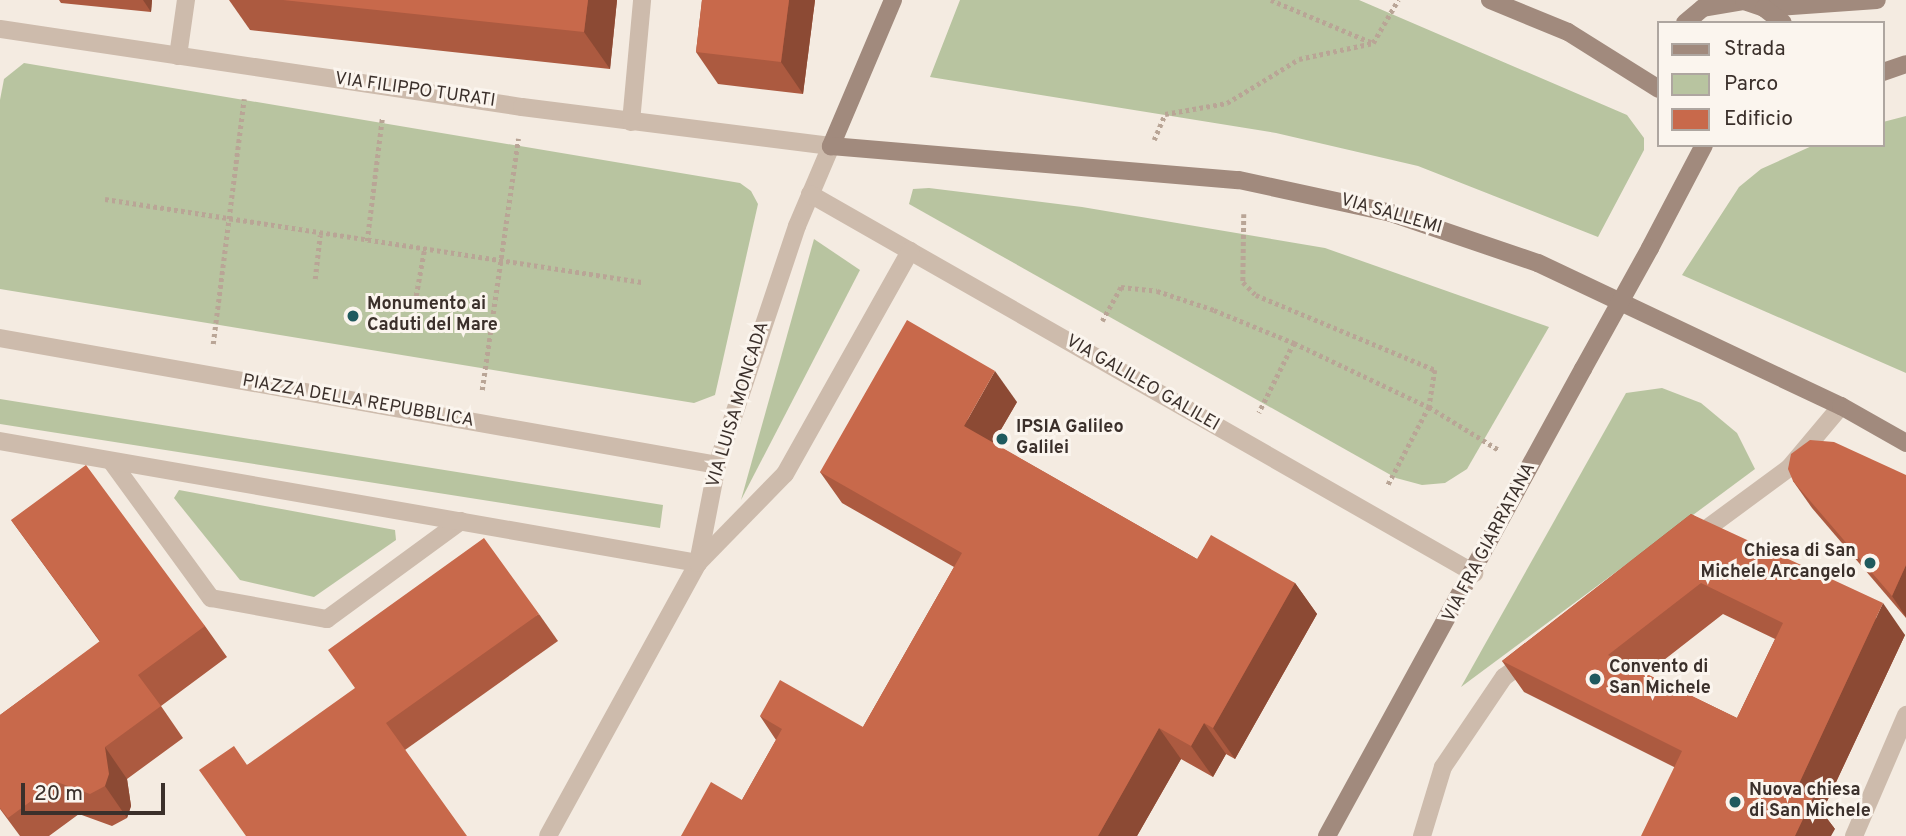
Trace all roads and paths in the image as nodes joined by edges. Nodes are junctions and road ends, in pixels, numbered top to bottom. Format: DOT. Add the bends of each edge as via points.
graph roads {
  1 [pos="186,0"];
  2 [pos="642,0"];
  3 [pos="893,0"];
  4 [pos="1271,0"];
  5 [pos="1398,0"];
  6 [pos="1490,0"];
  7 [pos="1877,0"];
  8 [pos="1719,1"];
  9 [pos="1764,8"];
  10 [pos="1687,21"];
  11 [pos="1780,21"];
  12 [pos="0,29"];
  13 [pos="1373,43"];
  14 [pos="178,56"];
  15 [pos="1906,64"];
  16 [pos="249,67"];
  17 [pos="1885,71"];
  18 [pos="387,87"];
  19 [pos="1658,88"];
  20 [pos="522,107"];
  21 [pos="1165,114"];
  22 [pos="631,122"];
  23 [pos="831,146"];
  24 [pos="1703,147"];
  25 [pos="1245,181"];
  26 [pos="810,194"];
  27 [pos="105,199"];
  28 [pos="227,220"];
  29 [pos="320,235"];
  30 [pos="367,241"];
  31 [pos="424,251"];
  32 [pos="910,251"];
  33 [pos="502,263"];
  34 [pos="315,279"];
  35 [pos="642,282"];
  36 [pos="416,296"];
  37 [pos="1106,314"];
  38 [pos="0,338"];
  39 [pos="1294,343"];
  40 [pos="210,376"];
  41 [pos="1841,406"];
  42 [pos="1429,407"];
  43 [pos="477,423"];
  44 [pos="0,441"];
  45 [pos="1244,442"];
  46 [pos="1906,443"];
  47 [pos="111,461"];
  48 [pos="717,465"];
  49 [pos="1529,469"];
  50 [pos="1373,515"];
  51 [pos="461,521"];
  52 [pos="1679,548"];
  53 [pos="698,563"];
  54 [pos="1474,573"];
  55 [pos="1547,645"];
  56 [pos="1906,715"];
  57 [pos="548,836"];
  58 [pos="1327,836"];
  59 [pos="1422,836"];
  60 [pos="1854,836"];
  1 -- 14 [label="street"];
  2 -- 22 [label="street"];
  3 -- 23 [label="street, VIA LUISA MONCADA"];
  4 -- 13 [label="path"];
  5 -- 13 [label="path"];
  6 -- 19 [label="street" via="1568,32"];
  7 -- 9 [label="street"];
  8 -- 9 [label="street" via="1744,1"];
  8 -- 10 [label="street"];
  9 -- 11 [label="street"];
  12 -- 14 [label="street, VIA FILIPPO TURATI"];
  13 -- 21 [label="path" via="1299,58 1227,103"];
  14 -- 16 [label="street, VIA FILIPPO TURATI"];
  15 -- 17 [label="street"];
  16 -- 18 [label="street, VIA FILIPPO TURATI"];
  16 -- 28 [label="path"];
  18 -- 20 [label="street, VIA FILIPPO TURATI"];
  18 -- 30 [label="path"];
  20 -- 22 [label="street, VIA FILIPPO TURATI"];
  20 -- 33 [label="path"];
  22 -- 23 [label="street, VIA FILIPPO TURATI"];
  23 -- 25 [label="street, VIA SALLEMI"];
  23 -- 26 [label="street, VIA LUISA MONCADA"];
  24 -- 49 [label="street, VIA FRA GIARRATANA, bridge"];
  25 -- 41 [label="street, VIA SALLEMI" via="1391,213 1538,263"];
  25 -- 42 [label="path" via="1243,282 1256,295 1435,370"];
  26 -- 32 [label="street, VIA GALILEO GALILEI"];
  26 -- 48 [label="street, VIA LUISA MONCADA"];
  27 -- 28 [label="path"];
  28 -- 29 [label="path"];
  28 -- 40 [label="path"];
  29 -- 30 [label="path"];
  29 -- 34 [label="path"];
  30 -- 31 [label="path"];
  31 -- 33 [label="path"];
  31 -- 36 [label="path"];
  32 -- 45 [label="street, VIA GALILEO GALILEI"];
  32 -- 53 [label="street" via="785,474"];
  33 -- 35 [label="path"];
  33 -- 43 [label="path"];
  37 -- 39 [label="path" via="1121,287 1157,291"];
  38 -- 40 [label="street, PIAZZA DELLA REPUBBLICA"];
  39 -- 42 [label="path"];
  39 -- 45 [label="path"];
  40 -- 43 [label="street, PIAZZA DELLA REPUBBLICA"];
  41 -- 46 [label="street, VIA SALLEMI"];
  41 -- 52 [label="street" via="1789,468"];
  42 -- 49 [label="path"];
  42 -- 50 [label="path"];
  43 -- 48 [label="street, PIAZZA DELLA REPUBBLICA"];
  44 -- 47 [label="street"];
  45 -- 50 [label="street, VIA GALILEO GALILEI"];
  47 -- 51 [label="street"];
  47 -- 51 [label="street" via="211,598 327,619"];
  48 -- 53 [label="street, VIA LUISA MONCADA"];
  49 -- 54 [label="street, VIA FRA GIARRATANA"];
  50 -- 54 [label="street, VIA GALILEO GALILEI"];
  51 -- 53 [label="street"];
  53 -- 57 [label="street, VIA LUISA MONCADA"];
  54 -- 58 [label="street, VIA FRA GIARRATANA"];
  55 -- 59 [label="street" via="1503,677 1443,767"];
  56 -- 60 [label="street"];
}
